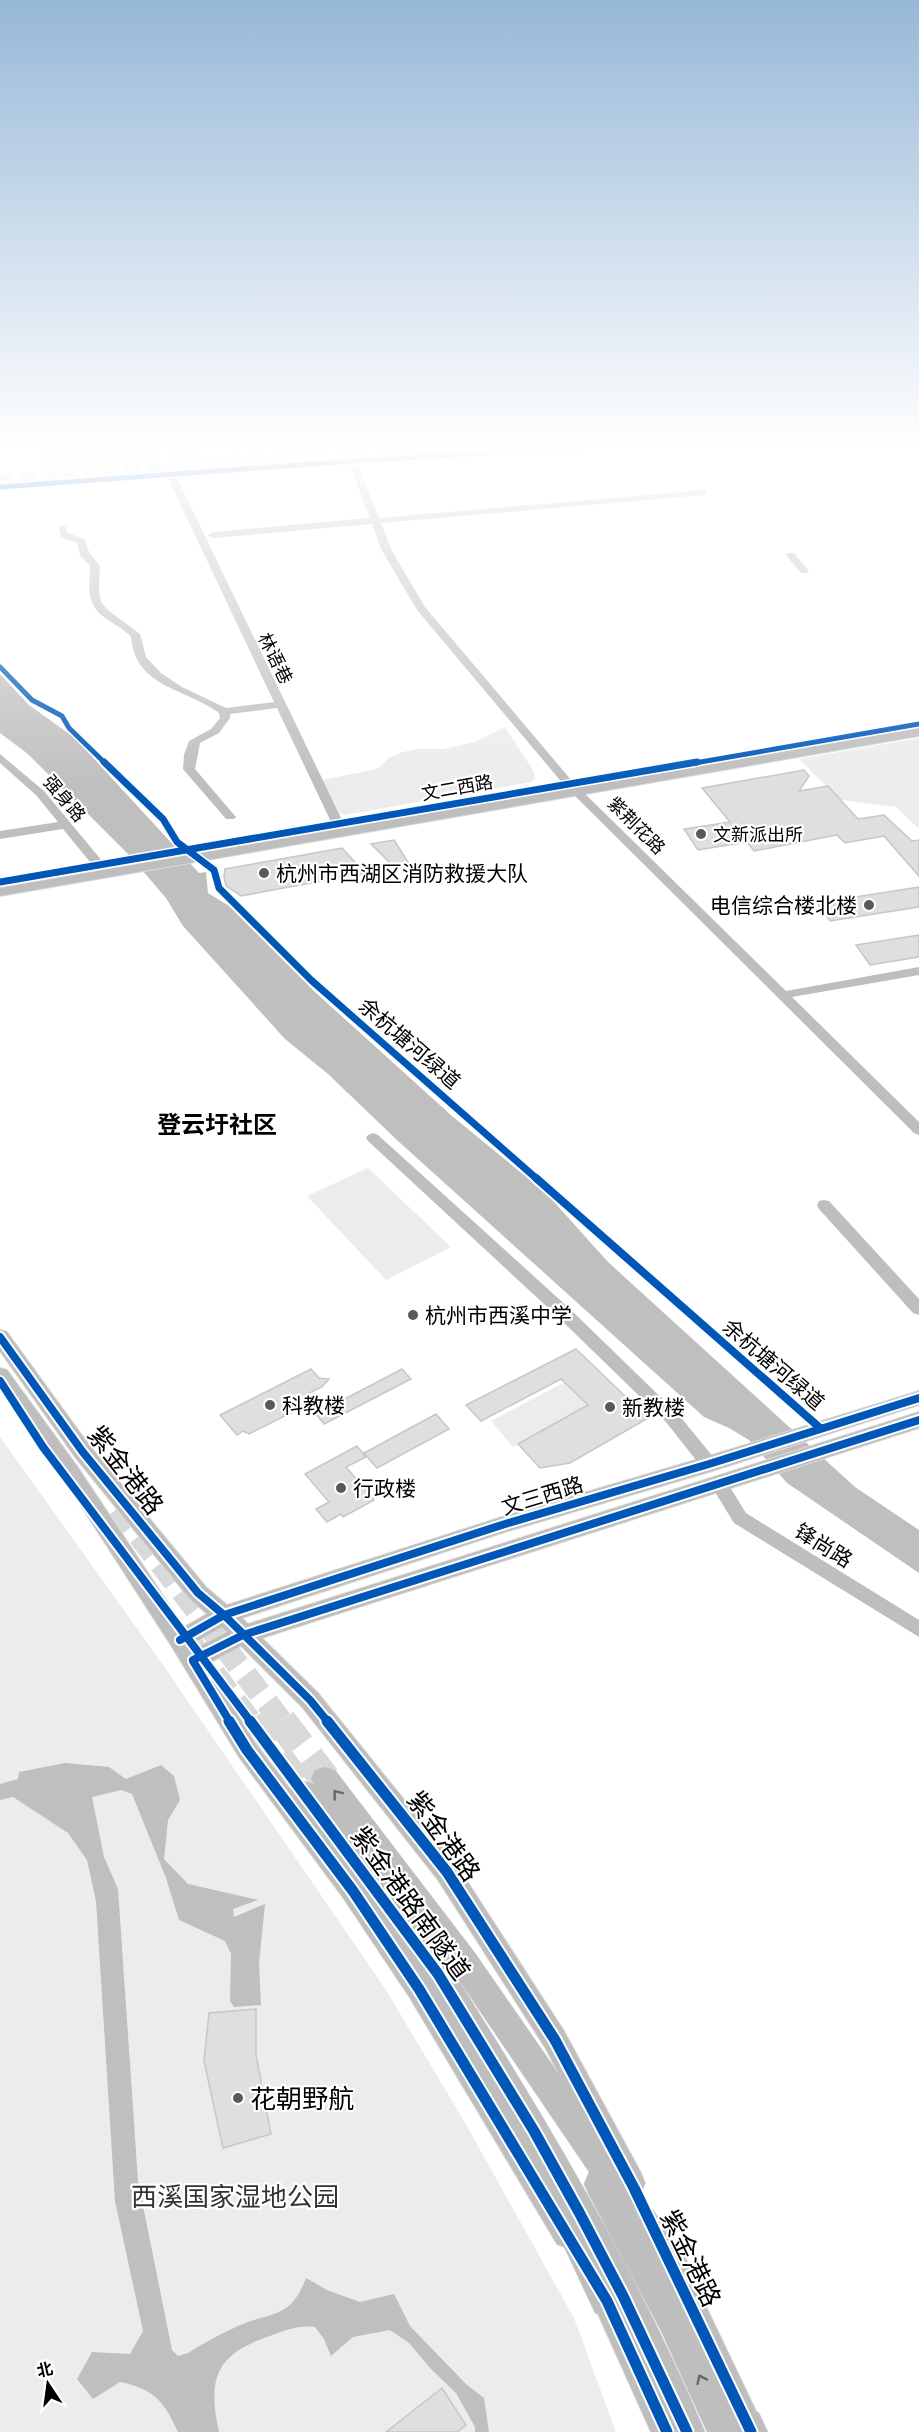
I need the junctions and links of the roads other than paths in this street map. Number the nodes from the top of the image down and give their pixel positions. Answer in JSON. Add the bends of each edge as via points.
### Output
{"nodes":[{"id":1,"x":88,"y":558,"type":"edge"},
{"id":2,"x":211,"y":558,"type":"edge"},
{"id":3,"x":392,"y":558,"type":"edge"},
{"id":4,"x":794,"y":558,"type":"edge"},
{"id":5,"x":804,"y":571,"type":"dead end"},
{"id":6,"x":280,"y":704,"type":"junction"},
{"id":7,"x":224,"y":712,"type":"junction"},
{"id":8,"x":919,"y":724,"type":"edge"},
{"id":9,"x":919,"y":732,"type":"edge"},
{"id":10,"x":0,"y":757,"type":"edge"},
{"id":11,"x":572,"y":787,"type":"junction"},
{"id":12,"x":230,"y":817,"type":"dead end"},
{"id":13,"x":338,"y":824,"type":"junction"},
{"id":14,"x":64,"y":825,"type":"junction"},
{"id":15,"x":0,"y":835,"type":"edge"},
{"id":16,"x":202,"y":853,"type":"junction"},
{"id":17,"x":99,"y":865,"type":"junction"},
{"id":18,"x":128,"y":865,"type":"junction"},
{"id":19,"x":0,"y":882,"type":"edge"},
{"id":20,"x":0,"y":892,"type":"edge"},
{"id":21,"x":919,"y":971,"type":"edge"},
{"id":22,"x":783,"y":995,"type":"junction"},
{"id":23,"x":919,"y":1130,"type":"edge"},
{"id":24,"x":373,"y":1138,"type":"dead end"},
{"id":25,"x":824,"y":1205,"type":"dead end"},
{"id":26,"x":919,"y":1309,"type":"edge"},
{"id":27,"x":0,"y":1337,"type":"edge"},
{"id":28,"x":0,"y":1375,"type":"edge"},
{"id":29,"x":919,"y":1398,"type":"edge"},
{"id":30,"x":919,"y":1420,"type":"edge"},
{"id":31,"x":714,"y":1474,"type":"junction"},
{"id":32,"x":224,"y":1615,"type":"junction"},
{"id":33,"x":919,"y":1629,"type":"edge"},
{"id":34,"x":243,"y":1635,"type":"junction"},
{"id":35,"x":186,"y":1650,"type":"junction"},
{"id":36,"x":315,"y":1786,"type":"tunnel mouth"},
{"id":37,"x":493,"y":2034,"type":"junction"},
{"id":38,"x":673,"y":2268,"type":"junction"},
{"id":39,"x":607,"y":2301,"type":"junction"},
{"id":40,"x":743,"y":2430,"type":"edge"},
{"id":41,"x":667,"y":2432,"type":"edge"},
{"id":42,"x":687,"y":2432,"type":"edge"}],
"edges":[{"from":1,"to":7,"type":"street","via":[[95,566],[94,594],[99,608],[113,620],[129,626],[136,636],[135,648],[140,658],[175,687]]},
{"from":2,"to":6,"type":"street","name":"林语巷"},
{"from":3,"to":11,"type":"street","name":"紫荆花路","via":[[421,608]]},
{"from":4,"to":5,"type":"street"},
{"from":6,"to":7,"type":"street"},
{"from":6,"to":13,"type":"street","name":"林语巷"},
{"from":7,"to":12,"type":"street","via":[[225,718],[215,731],[195,741],[189,769]]},
{"from":8,"to":11,"type":"main road","name":"文二西路"},
{"from":9,"to":11,"type":"main road","name":"文二西路"},
{"from":10,"to":14,"type":"street","name":"强身路","via":[[39,793]]},
{"from":11,"to":13,"type":"main road","name":"文二西路"},
{"from":11,"to":16,"type":"main road","name":"文二西路"},
{"from":11,"to":22,"type":"street","name":"紫荆花路"},
{"from":13,"to":16,"type":"main road","name":"文二西路"},
{"from":14,"to":15,"type":"street"},
{"from":14,"to":17,"type":"street","name":"强身路"},
{"from":16,"to":18,"type":"main road","name":"文二西路"},
{"from":17,"to":18,"type":"main road","name":"文二西路"},
{"from":17,"to":19,"type":"main road","name":"文二西路"},
{"from":18,"to":20,"type":"main road","name":"文二西路"},
{"from":21,"to":22,"type":"street"},
{"from":22,"to":23,"type":"street","name":"紫荆花路"},
{"from":24,"to":31,"type":"street","name":"锋尚路","via":[[672,1418]]},
{"from":25,"to":26,"type":"street"},
{"from":27,"to":32,"type":"main road","name":"紫金港路","via":[[82,1450],[198,1593]]},
{"from":28,"to":35,"type":"main road","name":"紫金港路","via":[[70,1472]]},
{"from":29,"to":31,"type":"main road","name":"文三西路","via":[[742,1454]]},
{"from":30,"to":31,"type":"main road","name":"文三西路","via":[[763,1470]]},
{"from":31,"to":32,"type":"main road","name":"文三西路","via":[[505,1524]]},
{"from":31,"to":33,"type":"street","name":"锋尚路","via":[[740,1518]]},
{"from":31,"to":34,"type":"main road","name":"文三西路"},
{"from":32,"to":34,"type":"main road","name":"紫金港路"},
{"from":32,"to":35,"type":"main road","name":"文三西路"},
{"from":34,"to":35,"type":"main road","name":"文三西路"},
{"from":34,"to":38,"type":"main road","name":"紫金港路","via":[[310,1700],[447,1872],[555,2040]]},
{"from":35,"to":39,"type":"main road","name":"紫金港路","via":[[247,1750],[353,1891],[419,1989]]},
{"from":36,"to":37,"type":"highway","name":"紫金港路南隧道","via":[[438,1974]]},
{"from":37,"to":38,"type":"highway"},
{"from":37,"to":39,"type":"highway"},
{"from":40,"to":37,"type":"highway","name":"紫金港路","one_way":true,"via":[[673,2319],[609,2200]]},
{"from":37,"to":42,"type":"highway"},
{"from":38,"to":40,"type":"main road","name":"紫金港路"},
{"from":39,"to":41,"type":"main road","name":"紫金港路"}]}
